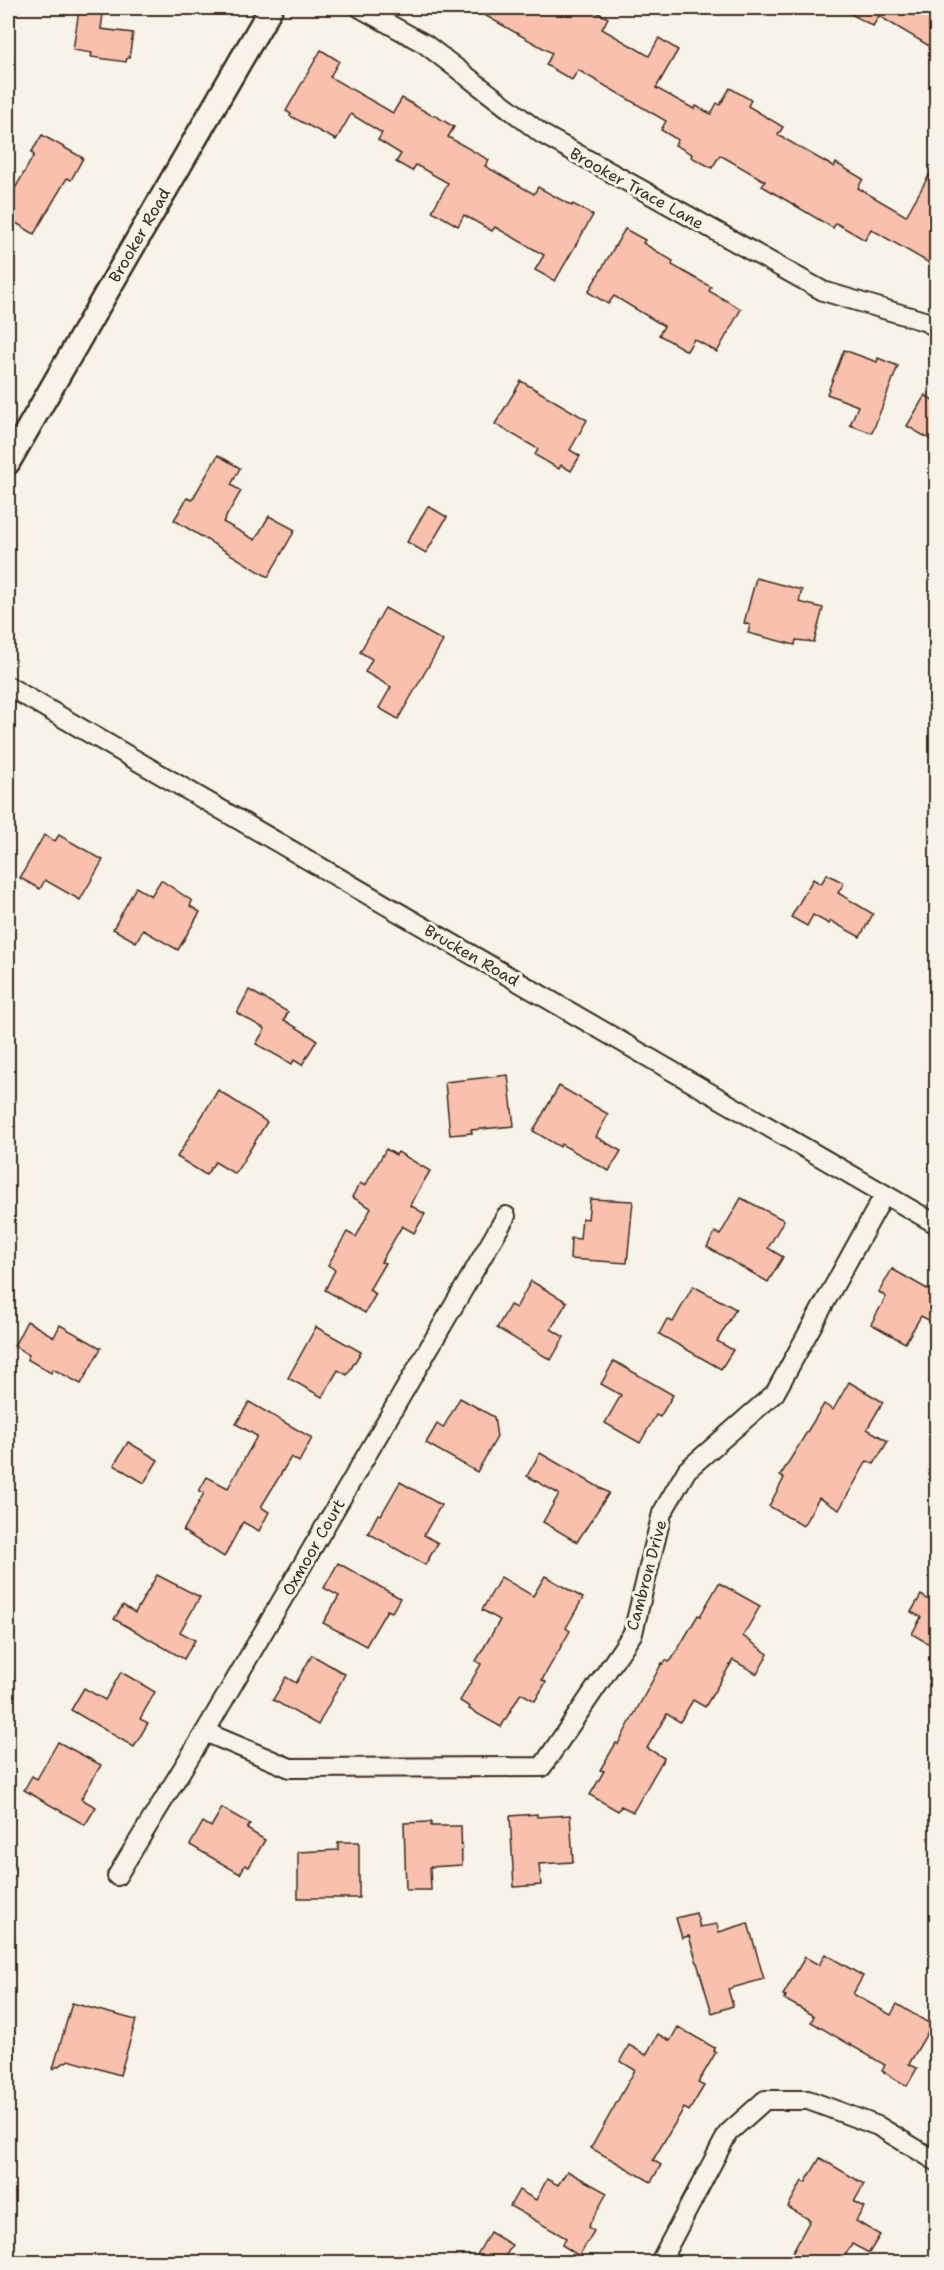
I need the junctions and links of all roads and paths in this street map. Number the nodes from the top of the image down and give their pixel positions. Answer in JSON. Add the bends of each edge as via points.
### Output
{"nodes":[{"id":1,"x":271,"y":8,"type":"edge"},
{"id":2,"x":360,"y":8,"type":"edge"},
{"id":3,"x":936,"y":327,"type":"edge"},
{"id":4,"x":8,"y":463,"type":"edge"},
{"id":5,"x":8,"y":686,"type":"edge"},
{"id":6,"x":884,"y":1195,"type":"junction"},
{"id":7,"x":506,"y":1216,"type":"dead end"},
{"id":8,"x":936,"y":1224,"type":"edge"},
{"id":9,"x":205,"y":1732,"type":"junction"},
{"id":10,"x":117,"y":1876,"type":"dead end"},
{"id":11,"x":936,"y":2162,"type":"edge"},
{"id":12,"x":660,"y":2262,"type":"edge"}],
"edges":[{"from":1,"to":4,"type":"street","name":"Brooker Road"},
{"from":2,"to":3,"type":"street","name":"Brooker Trace Lane","via":[[425,44],[542,134],[823,291]]},
{"from":5,"to":6,"type":"street","name":"Brucken Road"},
{"from":6,"to":8,"type":"street","name":"Brucken Road"},
{"from":6,"to":9,"type":"street","name":"Cambron Drive","via":[[775,1393],[687,1470],[662,1513],[633,1633],[542,1767],[290,1768]]},
{"from":7,"to":9,"type":"street","name":"Oxmoor Court"},
{"from":9,"to":10,"type":"street","name":"Oxmoor Court"},
{"from":11,"to":12,"type":"street","via":[[878,2126],[807,2100],[765,2100],[728,2133]]}]}
